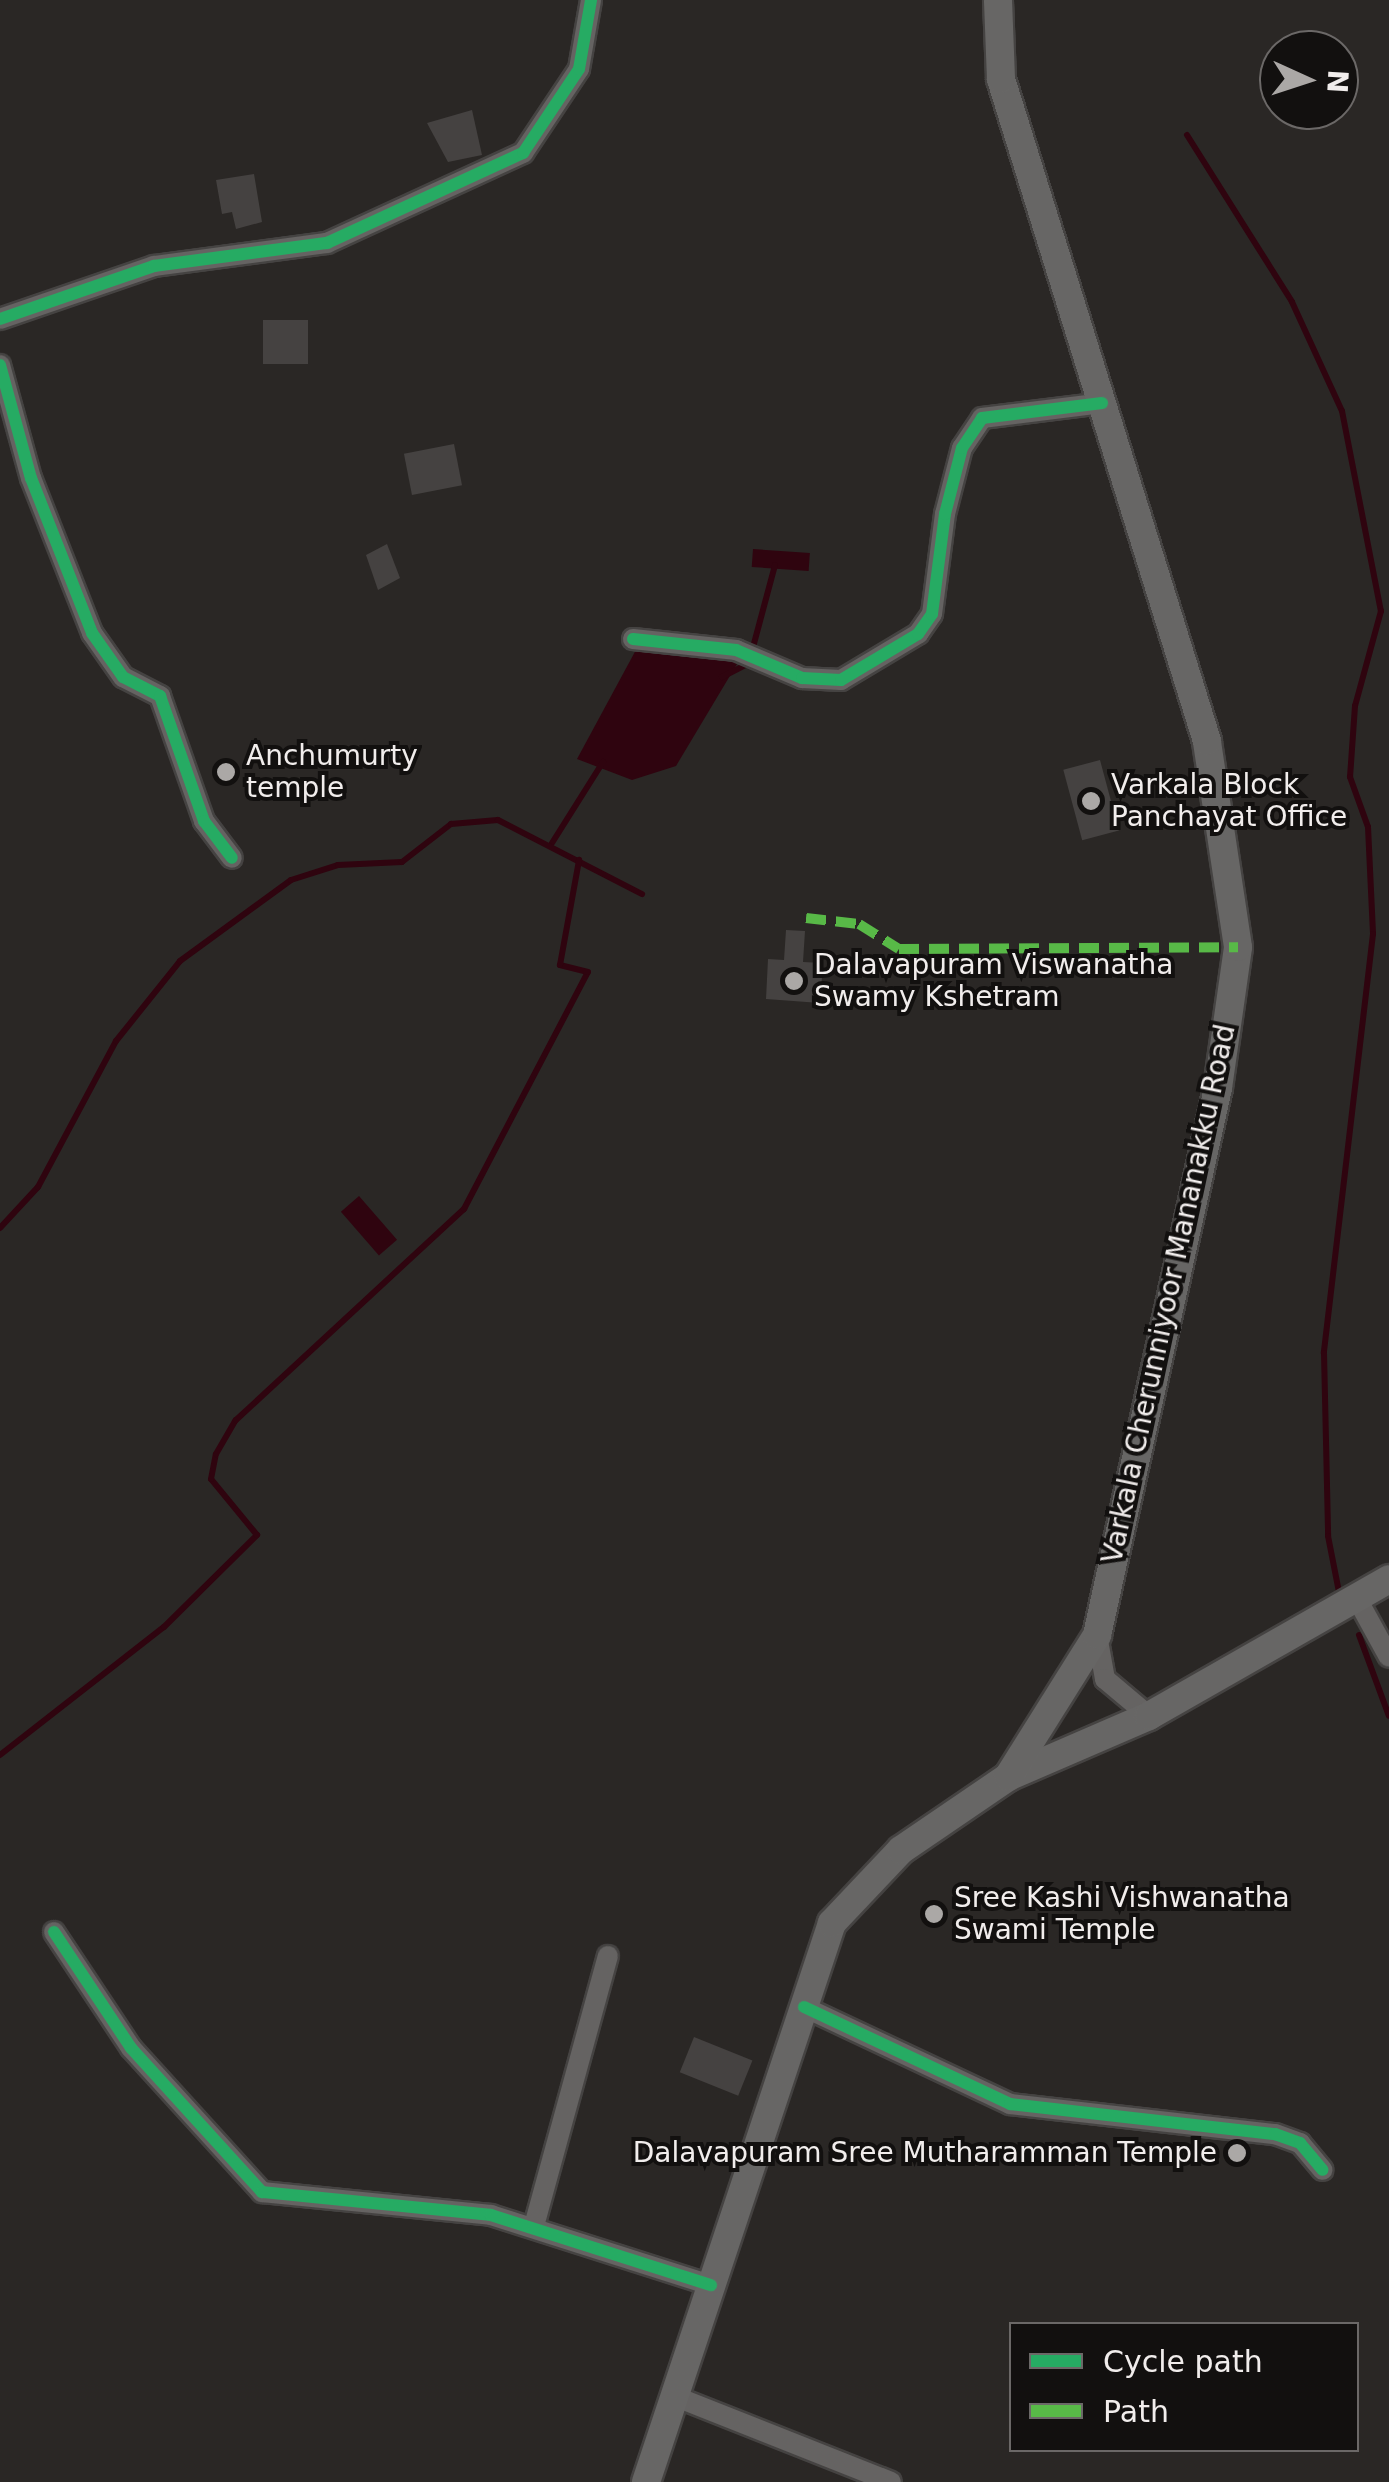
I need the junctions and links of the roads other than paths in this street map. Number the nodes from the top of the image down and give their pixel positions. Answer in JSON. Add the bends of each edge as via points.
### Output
{"nodes":[{"id":1,"x":591,"y":0,"type":"edge"},
{"id":2,"x":998,"y":0,"type":"edge"},
{"id":3,"x":0,"y":319,"type":"edge"},
{"id":4,"x":0,"y":365,"type":"edge"},
{"id":5,"x":1102,"y":403,"type":"junction"},
{"id":6,"x":633,"y":639,"type":"dead end"},
{"id":7,"x":232,"y":858,"type":"dead end"},
{"id":8,"x":1389,"y":1578,"type":"edge"},
{"id":9,"x":1356,"y":1597,"type":"junction"},
{"id":10,"x":1097,"y":1635,"type":"junction"},
{"id":11,"x":1389,"y":1657,"type":"edge"},
{"id":12,"x":1148,"y":1716,"type":"junction"},
{"id":13,"x":1008,"y":1777,"type":"junction"},
{"id":14,"x":54,"y":1932,"type":"dead end"},
{"id":15,"x":608,"y":1956,"type":"dead end"},
{"id":16,"x":804,"y":2007,"type":"junction"},
{"id":17,"x":1323,"y":2170,"type":"dead end"},
{"id":18,"x":534,"y":2226,"type":"junction"},
{"id":19,"x":712,"y":2284,"type":"junction"},
{"id":20,"x":674,"y":2396,"type":"junction"},
{"id":21,"x":646,"y":2482,"type":"edge"},
{"id":22,"x":891,"y":2482,"type":"edge"}],
"edges":[{"from":1,"to":3,"type":"street","via":[[580,69],[522,153],[328,243],[154,266]]},
{"from":2,"to":5,"type":"main road","name":"Varkala Cherunniyoor Mananakku Road","via":[[1001,79]]},
{"from":4,"to":7,"type":"street","via":[[31,478],[92,633],[123,677],[160,696],[204,821]]},
{"from":5,"to":6,"type":"street","via":[[982,418],[962,448],[932,614],[918,634],[841,680],[802,678],[766,656],[736,650]]},
{"from":5,"to":10,"type":"main road","name":"Varkala Cherunniyoor Mananakku Road","via":[[1207,740],[1240,934],[1218,1088]]},
{"from":8,"to":9,"type":"main road"},
{"from":9,"to":11,"type":"street"},
{"from":9,"to":12,"type":"main road"},
{"from":10,"to":12,"type":"street","via":[[1105,1679],[1118,1700]]},
{"from":10,"to":13,"type":"main road","name":"Varkala Cherunniyoor Mananakku Road"},
{"from":12,"to":13,"type":"main road"},
{"from":13,"to":16,"type":"main road","name":"Varkala Cherunniyoor Mananakku Road","via":[[901,1850],[832,1924]]},
{"from":14,"to":18,"type":"street","via":[[131,2048],[262,2192]]},
{"from":15,"to":18,"type":"street"},
{"from":16,"to":17,"type":"street","via":[[1010,2104],[1260,2131],[1300,2142]]},
{"from":16,"to":19,"type":"main road","name":"Varkala Cherunniyoor Mananakku Road"},
{"from":18,"to":19,"type":"street"},
{"from":19,"to":20,"type":"main road","name":"Varkala Cherunniyoor Mananakku Road"},
{"from":20,"to":21,"type":"main road","name":"Varkala Cherunniyoor Mananakku Road"},
{"from":20,"to":22,"type":"street"}]}
